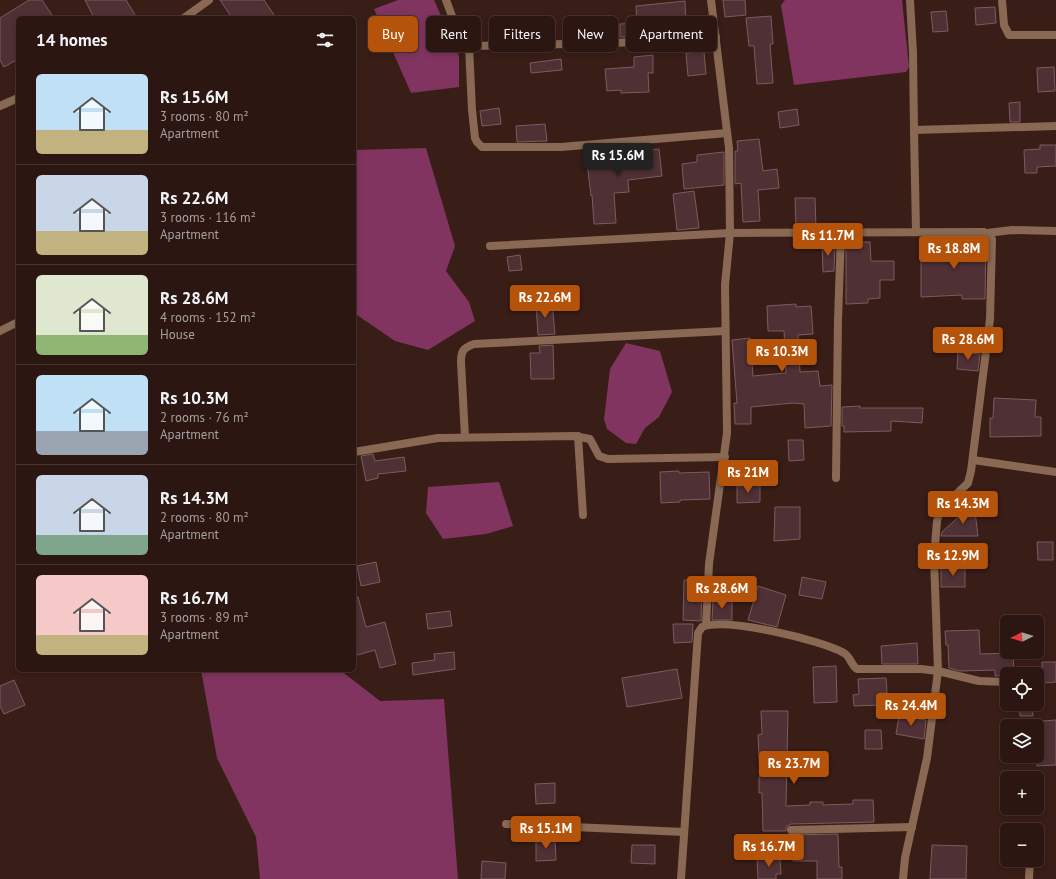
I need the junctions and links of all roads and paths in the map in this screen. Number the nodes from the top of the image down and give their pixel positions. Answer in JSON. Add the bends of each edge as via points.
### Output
{"nodes":[{"id":1,"x":209,"y":0,"type":"edge"},
{"id":2,"x":446,"y":0,"type":"edge"},
{"id":3,"x":711,"y":0,"type":"edge"},
{"id":4,"x":910,"y":0,"type":"edge"},
{"id":5,"x":1002,"y":0,"type":"edge"},
{"id":6,"x":187,"y":16,"type":"edge"},
{"id":7,"x":452,"y":16,"type":"edge"},
{"id":8,"x":713,"y":16,"type":"edge"},
{"id":9,"x":1056,"y":35,"type":"edge"},
{"id":10,"x":626,"y":42,"type":"edge"},
{"id":11,"x":481,"y":46,"type":"edge"},
{"id":12,"x":717,"y":46,"type":"edge"},
{"id":13,"x":469,"y":52,"type":"edge"},
{"id":14,"x":16,"y":99,"type":"edge"},
{"id":15,"x":0,"y":106,"type":"edge"},
{"id":16,"x":1056,"y":126,"type":"edge"},
{"id":17,"x":914,"y":130,"type":"junction"},
{"id":18,"x":727,"y":133,"type":"junction"},
{"id":19,"x":1056,"y":231,"type":"edge"},
{"id":20,"x":916,"y":232,"type":"junction"},
{"id":21,"x":730,"y":233,"type":"junction"},
{"id":22,"x":841,"y":233,"type":"junction"},
{"id":23,"x":987,"y":233,"type":"junction"},
{"id":24,"x":490,"y":246,"type":"dead end"},
{"id":25,"x":16,"y":323,"type":"edge"},
{"id":26,"x":0,"y":331,"type":"edge"},
{"id":27,"x":725,"y":331,"type":"junction"},
{"id":28,"x":578,"y":436,"type":"junction"},
{"id":29,"x":465,"y":437,"type":"junction"},
{"id":30,"x":356,"y":452,"type":"edge"},
{"id":31,"x":725,"y":457,"type":"junction"},
{"id":32,"x":973,"y":460,"type":"junction"},
{"id":33,"x":1056,"y":472,"type":"edge"},
{"id":34,"x":836,"y":478,"type":"dead end"},
{"id":35,"x":583,"y":515,"type":"dead end"},
{"id":36,"x":706,"y":625,"type":"junction"},
{"id":37,"x":938,"y":671,"type":"junction"},
{"id":38,"x":1000,"y":682,"type":"edge"},
{"id":39,"x":506,"y":824,"type":"dead end"},
{"id":40,"x":912,"y":827,"type":"junction"},
{"id":41,"x":791,"y":830,"type":"dead end"},
{"id":42,"x":684,"y":832,"type":"junction"},
{"id":43,"x":1030,"y":867,"type":"edge"},
{"id":44,"x":681,"y":879,"type":"edge"},
{"id":45,"x":903,"y":879,"type":"edge"},
{"id":46,"x":1029,"y":879,"type":"edge"}],
"edges":[{"from":1,"to":6,"type":"street"},
{"from":2,"to":7,"type":"street"},
{"from":3,"to":8,"type":"street"},
{"from":4,"to":17,"type":"street","via":[[914,53]]},
{"from":5,"to":9,"type":"street","via":[[1004,25],[1009,35]]},
{"from":10,"to":11,"type":"street"},
{"from":12,"to":18,"type":"street"},
{"from":13,"to":18,"type":"street","via":[[472,110],[477,142],[482,147],[561,147]]},
{"from":14,"to":15,"type":"street"},
{"from":16,"to":17,"type":"street"},
{"from":17,"to":20,"type":"street"},
{"from":18,"to":21,"type":"street"},
{"from":19,"to":23,"type":"street","via":[[1012,230]]},
{"from":20,"to":22,"type":"street"},
{"from":20,"to":23,"type":"street"},
{"from":21,"to":22,"type":"street"},
{"from":21,"to":24,"type":"street"},
{"from":21,"to":27,"type":"street","via":[[725,270]]},
{"from":22,"to":34,"type":"street"},
{"from":23,"to":32,"type":"street","via":[[992,239],[992,300]]},
{"from":25,"to":26,"type":"street"},
{"from":27,"to":29,"type":"street","via":[[474,344],[466,347],[461,353]]},
{"from":27,"to":31,"type":"street","via":[[728,416]]},
{"from":28,"to":29,"type":"street"},
{"from":28,"to":31,"type":"street","via":[[590,439],[599,456],[608,459]]},
{"from":28,"to":35,"type":"street"},
{"from":29,"to":30,"type":"street","via":[[426,439]]},
{"from":31,"to":36,"type":"street","via":[[709,564]]},
{"from":32,"to":33,"type":"street"},
{"from":32,"to":37,"type":"street","via":[[968,483],[940,510],[935,533]]},
{"from":36,"to":37,"type":"street","via":[[761,628],[791,636],[843,652],[858,669]]},
{"from":36,"to":42,"type":"street","via":[[702,626],[698,633]]},
{"from":37,"to":38,"type":"street","via":[[979,681]]},
{"from":37,"to":40,"type":"street","via":[[927,758]]},
{"from":39,"to":42,"type":"street"},
{"from":40,"to":41,"type":"street"},
{"from":40,"to":45,"type":"street"},
{"from":42,"to":44,"type":"street"},
{"from":43,"to":46,"type":"street"}]}
